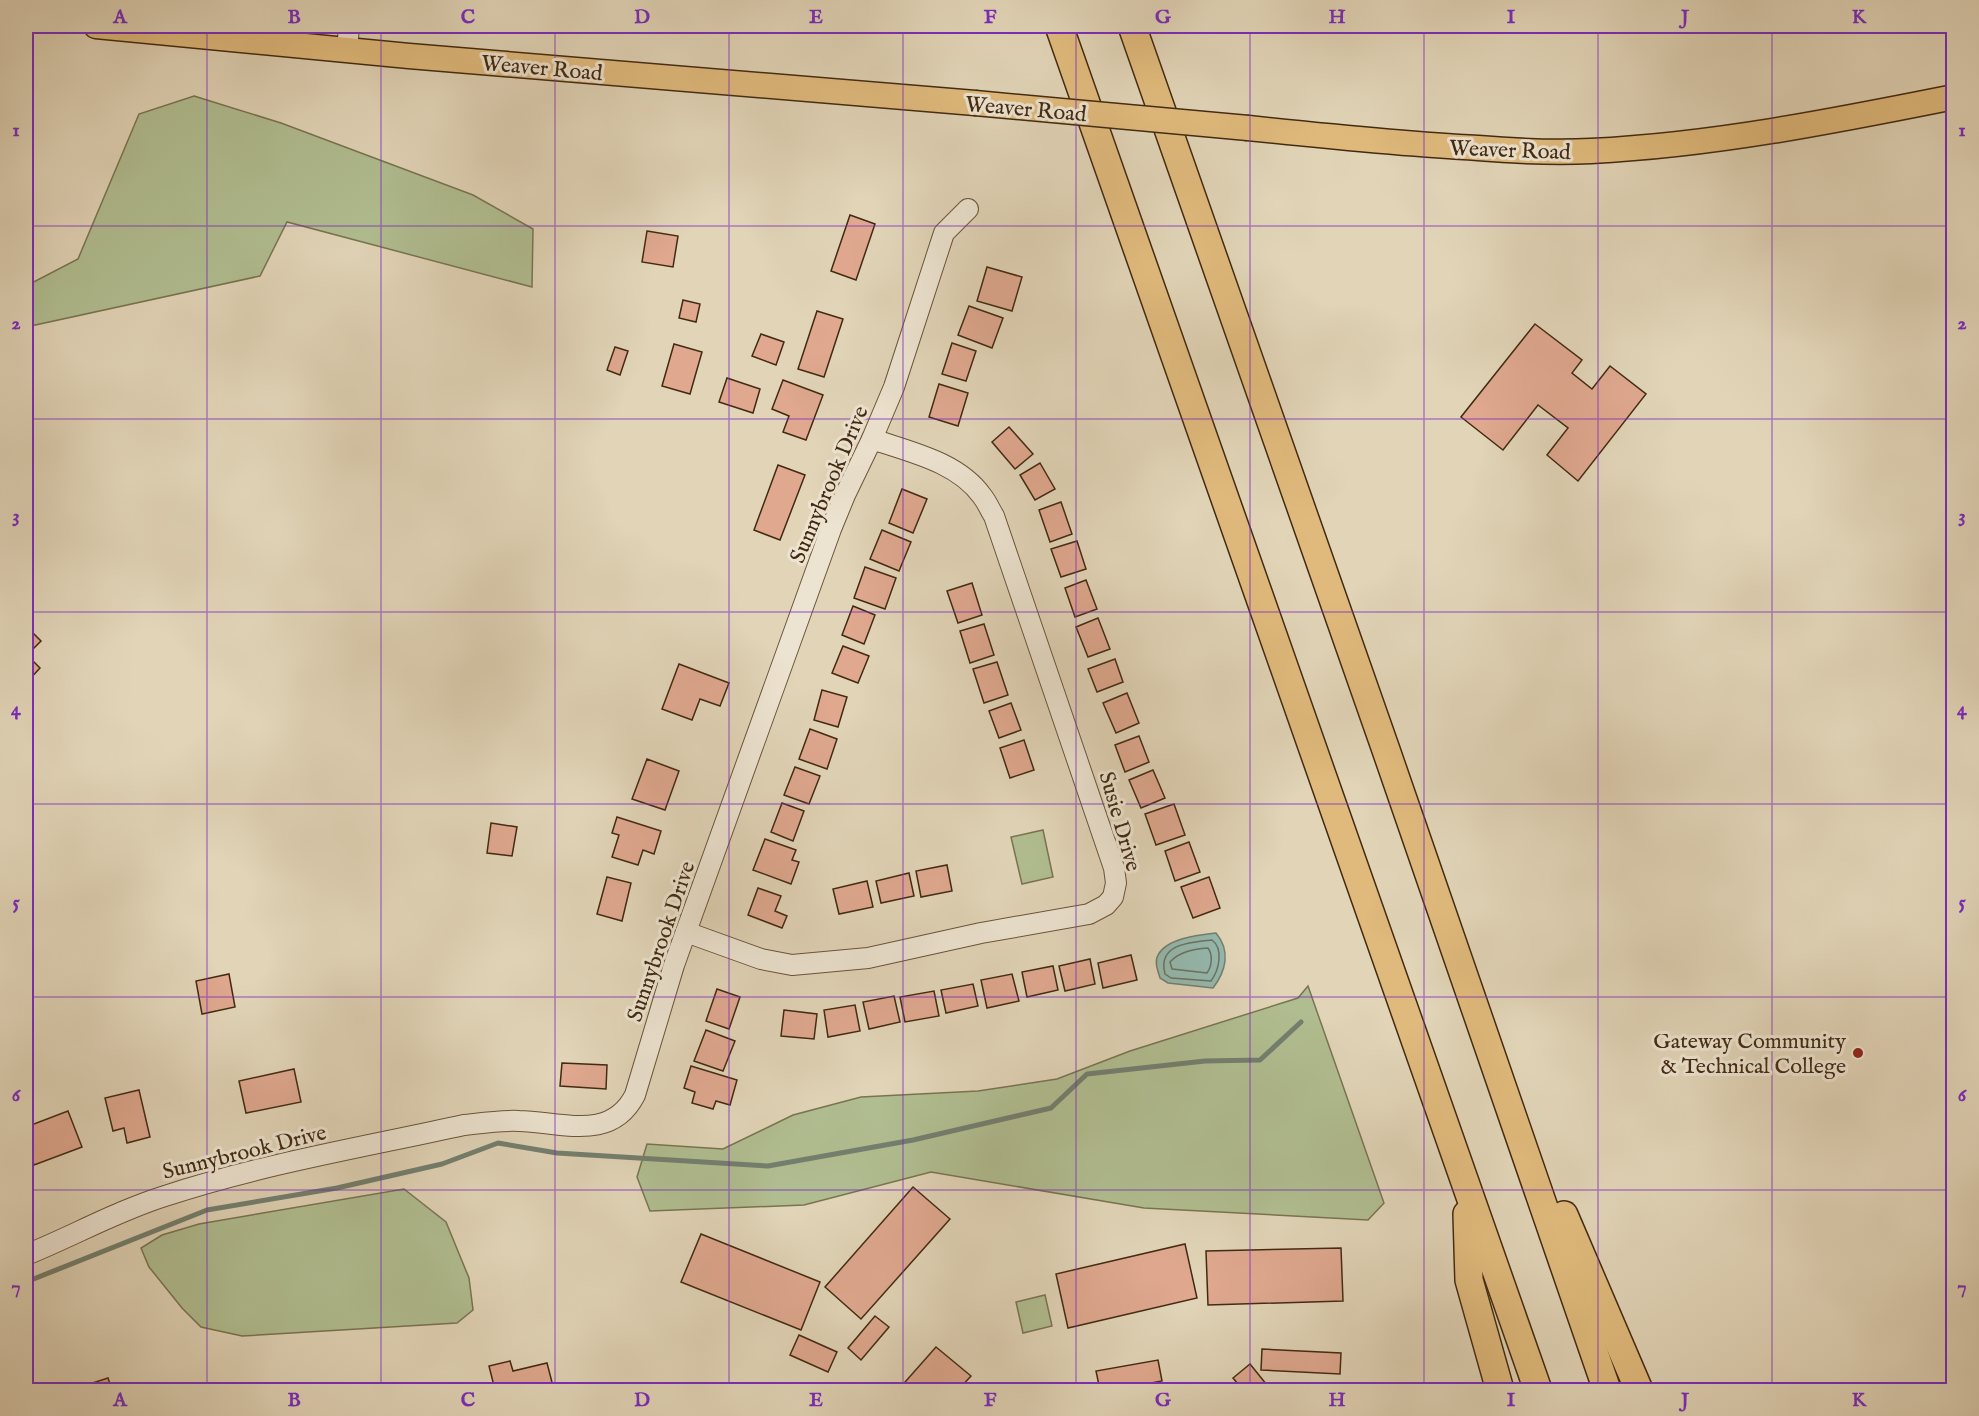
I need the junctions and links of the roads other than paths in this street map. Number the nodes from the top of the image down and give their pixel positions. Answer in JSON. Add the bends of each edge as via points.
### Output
{"nodes":[{"id":1,"x":96,"y":26,"type":"edge"},
{"id":2,"x":350,"y":26,"type":"edge"},
{"id":3,"x":1059,"y":26,"type":"edge"},
{"id":4,"x":1132,"y":26,"type":"edge"},
{"id":5,"x":347,"y":51,"type":"junction"},
{"id":6,"x":1953,"y":97,"type":"edge"},
{"id":7,"x":968,"y":209,"type":"dead end"},
{"id":8,"x":873,"y":439,"type":"junction"},
{"id":9,"x":686,"y":932,"type":"junction"},
{"id":10,"x":1455,"y":950,"type":"junction"},
{"id":11,"x":1466,"y":1189,"type":"junction"},
{"id":12,"x":26,"y":1254,"type":"edge"},
{"id":13,"x":1500,"y":1390,"type":"edge"},
{"id":14,"x":1538,"y":1390,"type":"edge"},
{"id":15,"x":1607,"y":1390,"type":"edge"},
{"id":16,"x":1639,"y":1390,"type":"edge"}],
"edges":[{"from":1,"to":5,"type":"main road","name":"Weaver Road"},
{"from":2,"to":5,"type":"street"},
{"from":3,"to":11,"type":"highway"},
{"from":4,"to":10,"type":"highway"},
{"from":5,"to":6,"type":"main road","name":"Weaver Road","bridge":true,"via":[[1525,151],[1588,152],[1718,139],[1843,120]]},
{"from":7,"to":8,"type":"street","name":"Sunnybrook Drive","via":[[944,233],[908,348]]},
{"from":8,"to":9,"type":"street","name":"Sunnybrook Drive","via":[[831,529]]},
{"from":8,"to":9,"type":"street","name":"Susie Drive","via":[[940,463],[967,480],[994,516],[1113,868],[1113,897],[1089,914],[868,958],[792,965],[761,959]]},
{"from":9,"to":12,"type":"street","name":"Sunnybrook Drive","via":[[635,1095],[628,1108],[613,1120],[594,1126],[516,1121],[464,1125],[267,1167],[164,1196]]},
{"from":10,"to":15,"type":"highway"},
{"from":10,"to":16,"type":"highway"},
{"from":11,"to":13,"type":"highway","via":[[1469,1280]]},
{"from":11,"to":14,"type":"highway"}]}
